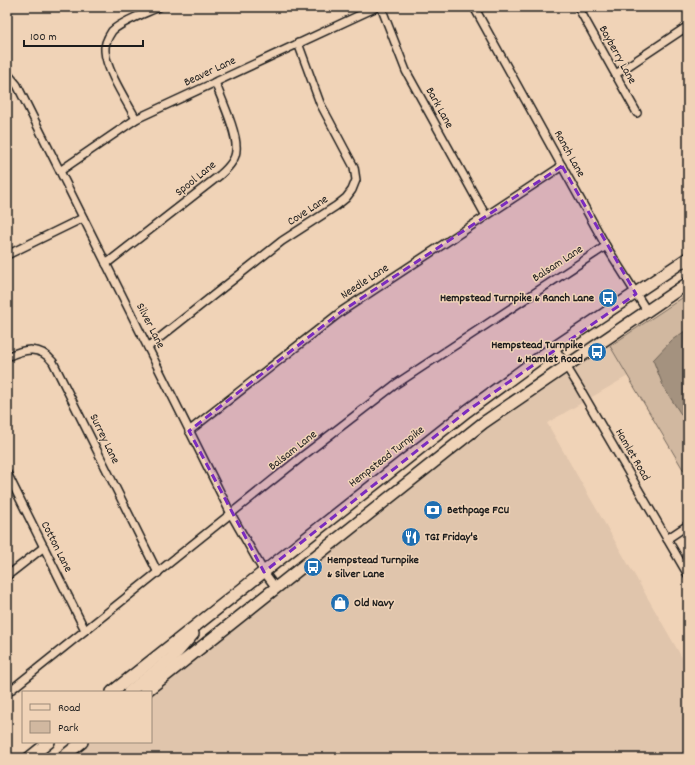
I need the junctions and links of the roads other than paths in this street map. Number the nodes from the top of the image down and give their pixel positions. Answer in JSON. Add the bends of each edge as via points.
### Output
{"nodes":[{"id":1,"x":159,"y":7,"type":"edge"},
{"id":2,"x":377,"y":7,"type":"edge"},
{"id":3,"x":381,"y":7,"type":"edge"},
{"id":4,"x":474,"y":7,"type":"edge"},
{"id":5,"x":578,"y":7,"type":"edge"},
{"id":6,"x":688,"y":26,"type":"edge"},
{"id":7,"x":298,"y":43,"type":"junction"},
{"id":8,"x":7,"y":73,"type":"edge"},
{"id":9,"x":616,"y":74,"type":"junction"},
{"id":10,"x":215,"y":82,"type":"junction"},
{"id":11,"x":637,"y":113,"type":"dead end"},
{"id":12,"x":136,"y":119,"type":"junction"},
{"id":13,"x":562,"y":166,"type":"junction"},
{"id":14,"x":60,"y":172,"type":"junction"},
{"id":15,"x":486,"y":216,"type":"junction"},
{"id":16,"x":83,"y":218,"type":"junction"},
{"id":17,"x":606,"y":246,"type":"junction"},
{"id":18,"x":7,"y":255,"type":"edge"},
{"id":19,"x":688,"y":258,"type":"edge"},
{"id":20,"x":106,"y":264,"type":"junction"},
{"id":21,"x":688,"y":283,"type":"edge"},
{"id":22,"x":636,"y":294,"type":"junction"},
{"id":23,"x":646,"y":311,"type":"junction"},
{"id":24,"x":148,"y":347,"type":"junction"},
{"id":25,"x":555,"y":348,"type":"junction"},
{"id":26,"x":7,"y":357,"type":"edge"},
{"id":27,"x":566,"y":366,"type":"junction"},
{"id":28,"x":190,"y":431,"type":"junction"},
{"id":29,"x":7,"y":473,"type":"edge"},
{"id":30,"x":231,"y":514,"type":"junction"},
{"id":31,"x":688,"y":525,"type":"edge"},
{"id":32,"x":667,"y":539,"type":"junction"},
{"id":33,"x":44,"y":547,"type":"junction"},
{"id":34,"x":264,"y":572,"type":"junction"},
{"id":35,"x":158,"y":573,"type":"junction"},
{"id":36,"x":688,"y":575,"type":"edge"},
{"id":37,"x":7,"y":576,"type":"edge"},
{"id":38,"x":276,"y":588,"type":"junction"},
{"id":39,"x":206,"y":618,"type":"junction"},
{"id":40,"x":85,"y":630,"type":"junction"},
{"id":41,"x":113,"y":691,"type":"edge"},
{"id":42,"x":130,"y":691,"type":"edge"},
{"id":43,"x":146,"y":691,"type":"edge"},
{"id":44,"x":7,"y":693,"type":"edge"},
{"id":45,"x":48,"y":743,"type":"edge"},
{"id":46,"x":81,"y":743,"type":"edge"},
{"id":47,"x":29,"y":758,"type":"edge"},
{"id":48,"x":62,"y":758,"type":"edge"}],
"edges":[{"from":1,"to":12,"type":"street","via":[[113,30],[105,45],[111,71]]},
{"from":2,"to":7,"type":"street","name":"Beaver Lane"},
{"from":3,"to":15,"type":"street","name":"Bark Lane","via":[[406,71]]},
{"from":4,"to":13,"type":"street","name":"Ranch Lane"},
{"from":5,"to":9,"type":"street","name":"Bayberry Lane"},
{"from":6,"to":9,"type":"street"},
{"from":7,"to":10,"type":"street","name":"Beaver Lane"},
{"from":7,"to":24,"type":"street","name":"Cove Lane","via":[[320,103],[354,167],[356,180],[352,190],[336,206],[282,241]]},
{"from":8,"to":14,"type":"street","name":"Silver Lane","via":[[17,86]]},
{"from":9,"to":11,"type":"street","name":"Bayberry Lane"},
{"from":10,"to":12,"type":"street","name":"Beaver Lane"},
{"from":10,"to":20,"type":"street","name":"Spool Lane","via":[[236,139],[236,151],[232,162],[220,175]]},
{"from":12,"to":14,"type":"street","name":"Beaver Lane"},
{"from":13,"to":15,"type":"street","name":"Needle Lane"},
{"from":13,"to":17,"type":"street","name":"Ranch Lane"},
{"from":14,"to":16,"type":"street","name":"Silver Lane"},
{"from":15,"to":28,"type":"street","name":"Needle Lane","via":[[342,311]]},
{"from":16,"to":18,"type":"street"},
{"from":16,"to":20,"type":"street","name":"Silver Lane"},
{"from":17,"to":22,"type":"street","name":"Ranch Lane"},
{"from":17,"to":30,"type":"street","name":"Balsam Lane","via":[[396,384]]},
{"from":19,"to":22,"type":"main road","name":"Hempstead Turnpike"},
{"from":20,"to":24,"type":"street","name":"Silver Lane"},
{"from":21,"to":23,"type":"main road"},
{"from":22,"to":23,"type":"street","name":"Ranch Lane"},
{"from":22,"to":25,"type":"main road","name":"Hempstead Turnpike"},
{"from":23,"to":27,"type":"main road"},
{"from":24,"to":28,"type":"street","name":"Silver Lane"},
{"from":25,"to":27,"type":"street","name":"Hamlet Road"},
{"from":25,"to":34,"type":"main road","name":"Hempstead Turnpike","via":[[467,411]]},
{"from":26,"to":35,"type":"street","name":"Surrey Lane","via":[[19,351],[32,350],[45,354],[53,362]]},
{"from":27,"to":32,"type":"street","name":"Hamlet Road"},
{"from":27,"to":38,"type":"main road","via":[[483,423]]},
{"from":28,"to":30,"type":"street","name":"Silver Lane"},
{"from":29,"to":33,"type":"street","name":"Cotton Lane"},
{"from":30,"to":34,"type":"street","name":"Silver Lane"},
{"from":30,"to":35,"type":"street","name":"Balsam Lane"},
{"from":31,"to":32,"type":"street"},
{"from":32,"to":36,"type":"street","name":"Hamlet Road"},
{"from":33,"to":37,"type":"street"},
{"from":33,"to":40,"type":"street","name":"Cotton Lane"},
{"from":34,"to":38,"type":"street","name":"Silver Lane"},
{"from":34,"to":39,"type":"main road","name":"Hempstead Turnpike"},
{"from":35,"to":40,"type":"street","name":"Balsam Lane"},
{"from":38,"to":43,"type":"main road"},
{"from":39,"to":41,"type":"main road","name":"Hempstead Turnpike"},
{"from":39,"to":42,"type":"main road","via":[[174,656]]},
{"from":40,"to":44,"type":"street","name":"Balsam Lane"},
{"from":45,"to":47,"type":"main road"},
{"from":46,"to":48,"type":"main road"}]}
